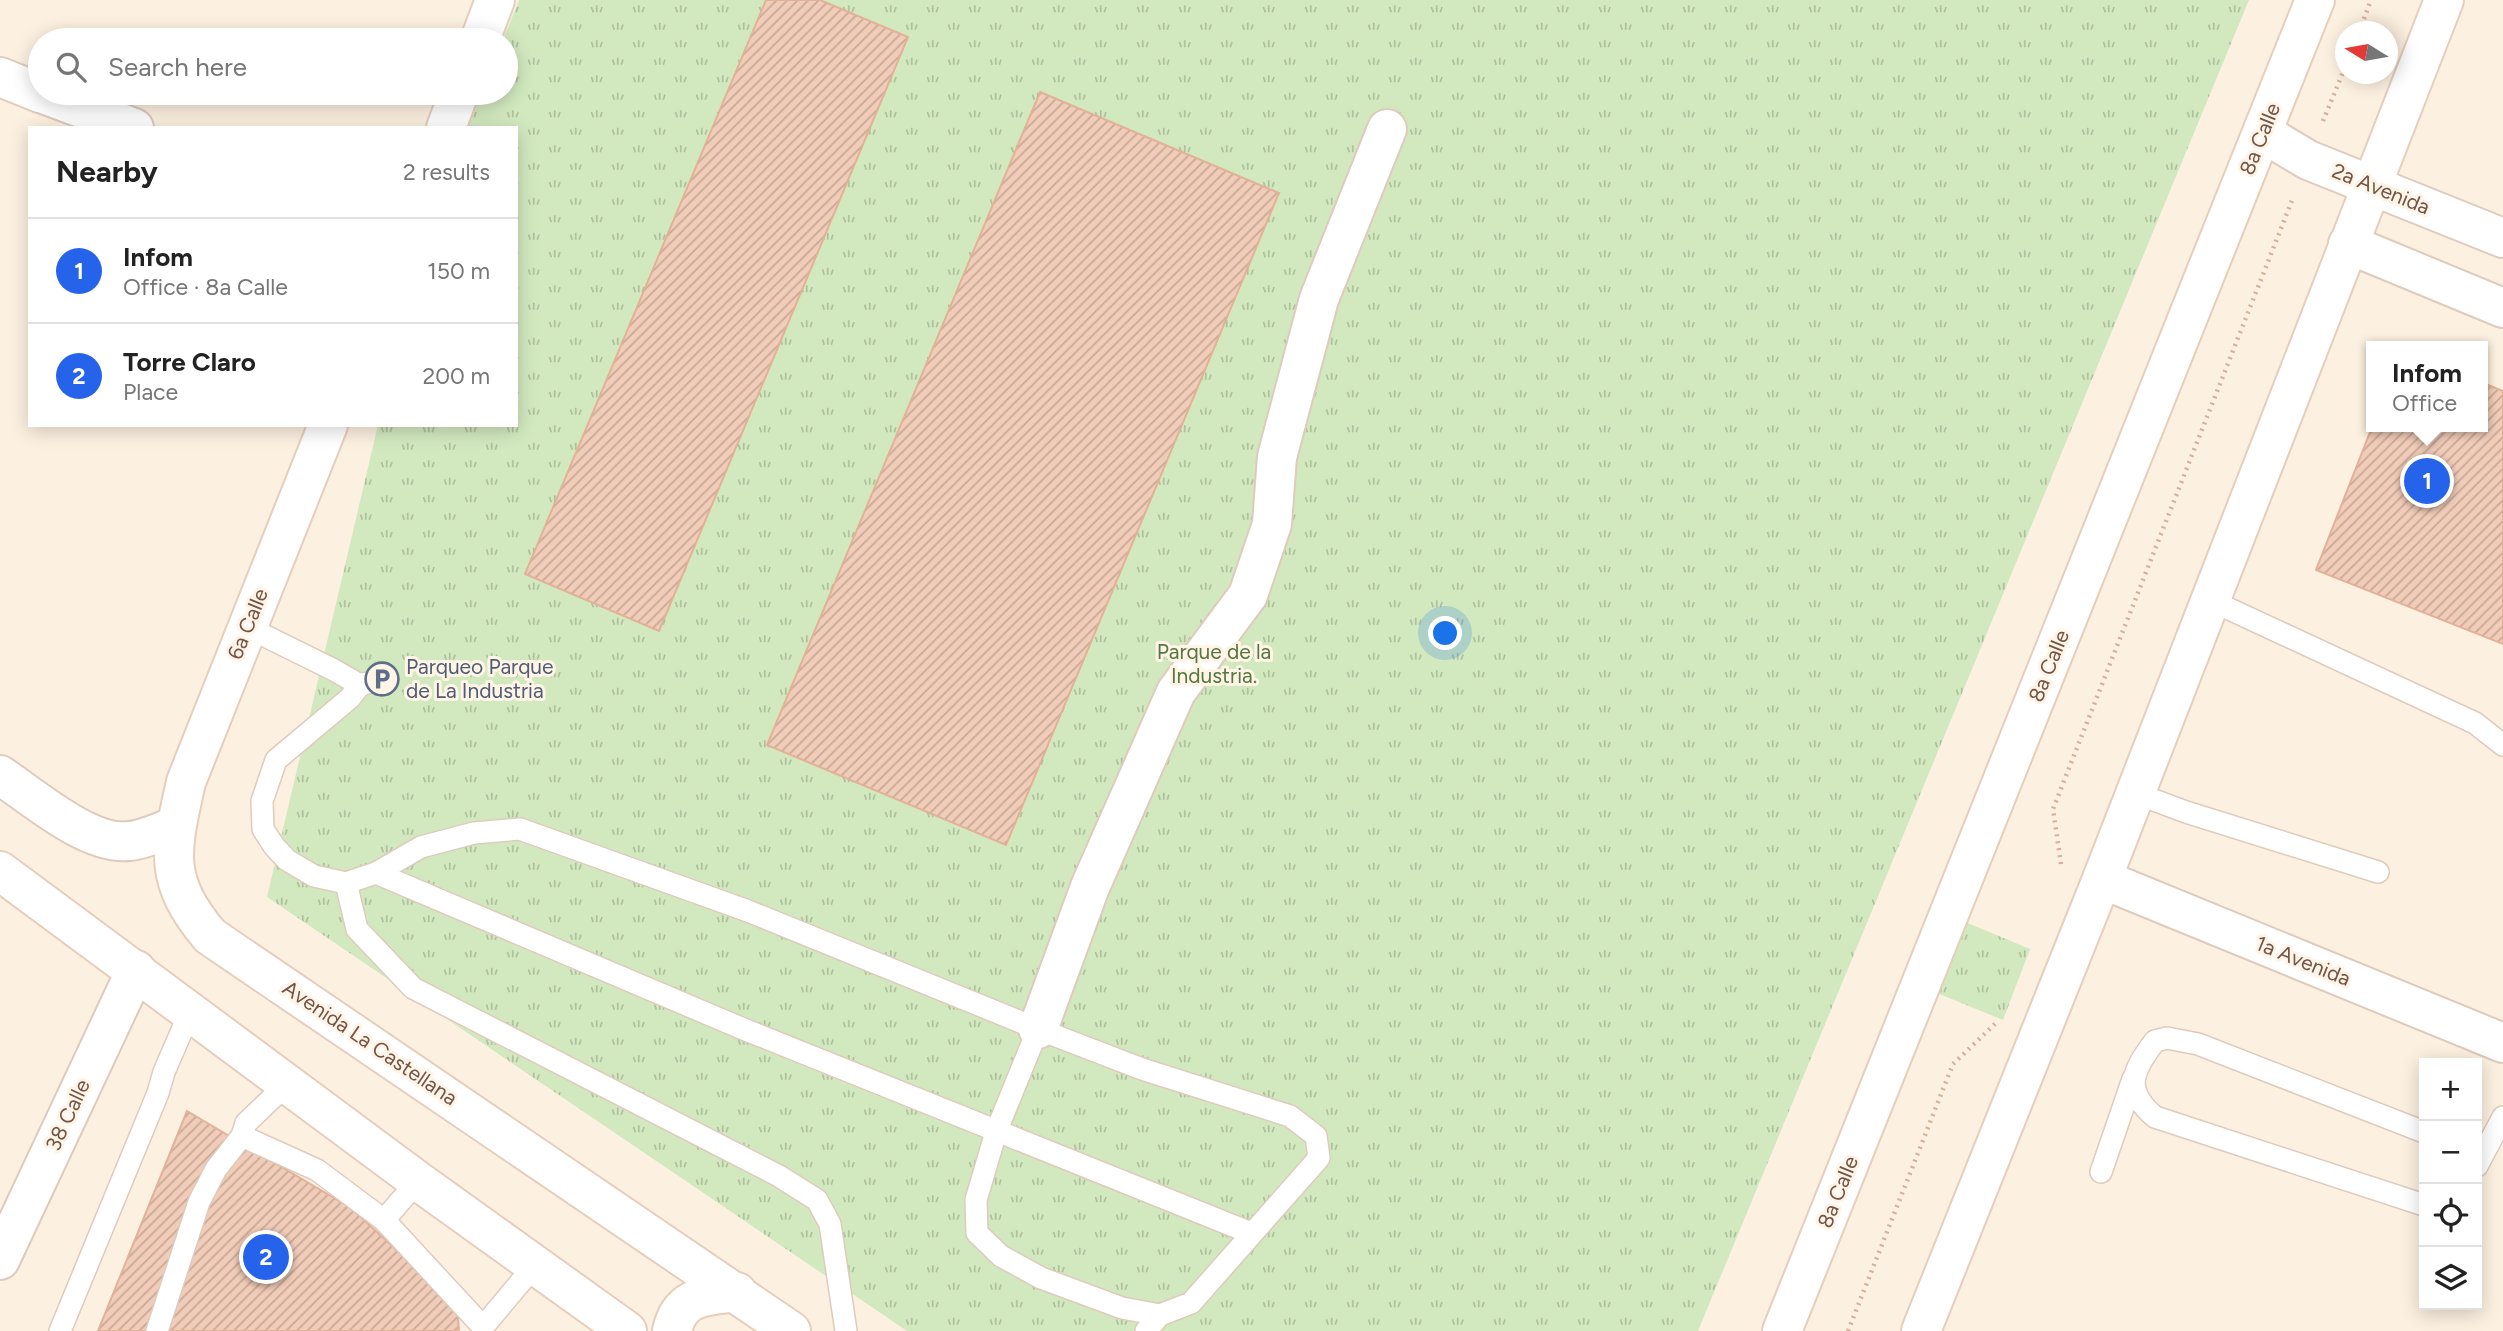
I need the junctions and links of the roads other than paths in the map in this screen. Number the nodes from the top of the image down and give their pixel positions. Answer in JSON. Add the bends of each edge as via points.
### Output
{"nodes":[{"id":1,"x":495,"y":0,"type":"edge"},
{"id":2,"x":2315,"y":0,"type":"edge"},
{"id":3,"x":2444,"y":0,"type":"edge"},
{"id":4,"x":484,"y":28,"type":"edge"},
{"id":5,"x":0,"y":78,"type":"edge"},
{"id":6,"x":28,"y":88,"type":"edge"},
{"id":7,"x":72,"y":105,"type":"edge"},
{"id":8,"x":455,"y":105,"type":"edge"},
{"id":9,"x":129,"y":126,"type":"edge"},
{"id":10,"x":447,"y":126,"type":"edge"},
{"id":11,"x":1387,"y":129,"type":"dead end"},
{"id":12,"x":2263,"y":133,"type":"junction"},
{"id":13,"x":2370,"y":185,"type":"junction"},
{"id":14,"x":2503,"y":238,"type":"edge"},
{"id":15,"x":2348,"y":244,"type":"junction"},
{"id":16,"x":2503,"y":307,"type":"edge"},
{"id":17,"x":327,"y":427,"type":"edge"},
{"id":18,"x":2210,"y":600,"type":"junction"},
{"id":19,"x":247,"y":627,"type":"junction"},
{"id":20,"x":382,"y":678,"type":"dead end"},
{"id":21,"x":360,"y":685,"type":"junction"},
{"id":22,"x":2503,"y":745,"type":"edge"},
{"id":23,"x":0,"y":775,"type":"edge"},
{"id":24,"x":2135,"y":793,"type":"junction"},
{"id":25,"x":176,"y":826,"type":"junction"},
{"id":26,"x":0,"y":871,"type":"edge"},
{"id":27,"x":2378,"y":872,"type":"dead end"},
{"id":28,"x":376,"y":873,"type":"junction"},
{"id":29,"x":2102,"y":879,"type":"junction"},
{"id":30,"x":346,"y":883,"type":"junction"},
{"id":31,"x":136,"y":970,"type":"junction"},
{"id":32,"x":190,"y":1012,"type":"junction"},
{"id":33,"x":1038,"y":1030,"type":"junction"},
{"id":34,"x":2503,"y":1043,"type":"edge"},
{"id":35,"x":2133,"y":1079,"type":"junction"},
{"id":36,"x":288,"y":1083,"type":"junction"},
{"id":37,"x":2503,"y":1117,"type":"edge"},
{"id":38,"x":2419,"y":1130,"type":"edge"},
{"id":39,"x":996,"y":1132,"type":"junction"},
{"id":40,"x":242,"y":1136,"type":"junction"},
{"id":41,"x":2482,"y":1153,"type":"edge"},
{"id":42,"x":2101,"y":1172,"type":"dead end"},
{"id":43,"x":418,"y":1181,"type":"junction"},
{"id":44,"x":2419,"y":1203,"type":"edge"},
{"id":45,"x":384,"y":1220,"type":"junction"},
{"id":46,"x":1251,"y":1233,"type":"junction"},
{"id":47,"x":0,"y":1260,"type":"edge"},
{"id":48,"x":536,"y":1265,"type":"junction"},
{"id":49,"x":737,"y":1292,"type":"junction"},
{"id":50,"x":584,"y":1315,"type":"edge"},
{"id":51,"x":1153,"y":1323,"type":"edge"},
{"id":52,"x":483,"y":1329,"type":"edge"},
{"id":53,"x":60,"y":1331,"type":"edge"},
{"id":54,"x":157,"y":1331,"type":"edge"},
{"id":55,"x":627,"y":1331,"type":"edge"},
{"id":56,"x":672,"y":1331,"type":"edge"},
{"id":57,"x":791,"y":1331,"type":"edge"},
{"id":58,"x":846,"y":1331,"type":"edge"},
{"id":59,"x":1782,"y":1331,"type":"edge"},
{"id":60,"x":1921,"y":1331,"type":"edge"}],
"edges":[{"from":1,"to":4,"type":"street"},
{"from":2,"to":12,"type":"street","name":"8a Calle"},
{"from":3,"to":13,"type":"street"},
{"from":5,"to":6,"type":"street"},
{"from":7,"to":9,"type":"street"},
{"from":8,"to":10,"type":"street"},
{"from":11,"to":33,"type":"street","via":[[1319,299],[1277,457],[1272,524],[1248,595],[1176,692],[1090,887]]},
{"from":12,"to":13,"type":"street","name":"2a Avenida","via":[[2308,160]]},
{"from":12,"to":59,"type":"street","name":"8a Calle"},
{"from":13,"to":14,"type":"street","name":"2a Avenida"},
{"from":13,"to":15,"type":"street"},
{"from":15,"to":16,"type":"street"},
{"from":15,"to":18,"type":"street"},
{"from":17,"to":19,"type":"street","name":"6a Calle"},
{"from":18,"to":22,"type":"lane","via":[[2475,723]]},
{"from":18,"to":24,"type":"street"},
{"from":19,"to":21,"type":"lane"},
{"from":19,"to":25,"type":"street","name":"6a Calle","via":[[186,782]]},
{"from":20,"to":21,"type":"lane"},
{"from":21,"to":30,"type":"lane","via":[[276,760],[262,801],[263,829],[280,853],[314,876]]},
{"from":23,"to":25,"type":"street","via":[[87,833],[109,840],[130,842]]},
{"from":24,"to":27,"type":"lane"},
{"from":24,"to":29,"type":"street"},
{"from":25,"to":49,"type":"street","name":"Avenida La Castellana","via":[[173,866],[177,881],[210,936]]},
{"from":26,"to":31,"type":"street"},
{"from":28,"to":30,"type":"lane"},
{"from":28,"to":33,"type":"lane","via":[[421,847],[520,829],[748,911]]},
{"from":28,"to":39,"type":"lane"},
{"from":29,"to":34,"type":"street","name":"1a Avenida"},
{"from":29,"to":60,"type":"street"},
{"from":30,"to":58,"type":"lane","via":[[357,929],[413,988],[779,1176],[817,1200],[830,1224]]},
{"from":31,"to":32,"type":"street"},
{"from":31,"to":47,"type":"street","name":"38 Calle"},
{"from":32,"to":36,"type":"street"},
{"from":32,"to":53,"type":"lane"},
{"from":33,"to":39,"type":"lane"},
{"from":33,"to":46,"type":"lane","via":[[1290,1116],[1316,1136],[1319,1158]]},
{"from":35,"to":38,"type":"lane","via":[[2155,1041],[2167,1038],[2197,1044]]},
{"from":35,"to":42,"type":"lane"},
{"from":35,"to":44,"type":"lane","via":[[2139,1100],[2155,1117]]},
{"from":36,"to":40,"type":"lane","via":[[246,1123]]},
{"from":36,"to":43,"type":"street"},
{"from":37,"to":41,"type":"lane"},
{"from":39,"to":46,"type":"lane"},
{"from":39,"to":51,"type":"lane","via":[[976,1200],[977,1233],[1001,1256],[1041,1278]]},
{"from":40,"to":45,"type":"lane","via":[[317,1170]]},
{"from":40,"to":54,"type":"lane","via":[[198,1202]]},
{"from":43,"to":45,"type":"lane"},
{"from":43,"to":48,"type":"street"},
{"from":45,"to":52,"type":"lane"},
{"from":46,"to":51,"type":"lane","via":[[1191,1303]]},
{"from":48,"to":50,"type":"street"},
{"from":48,"to":52,"type":"lane"},
{"from":49,"to":56,"type":"street","via":[[686,1303]]},
{"from":49,"to":57,"type":"street","name":"Avenida La Castellana"},
{"from":50,"to":55,"type":"street"}]}
